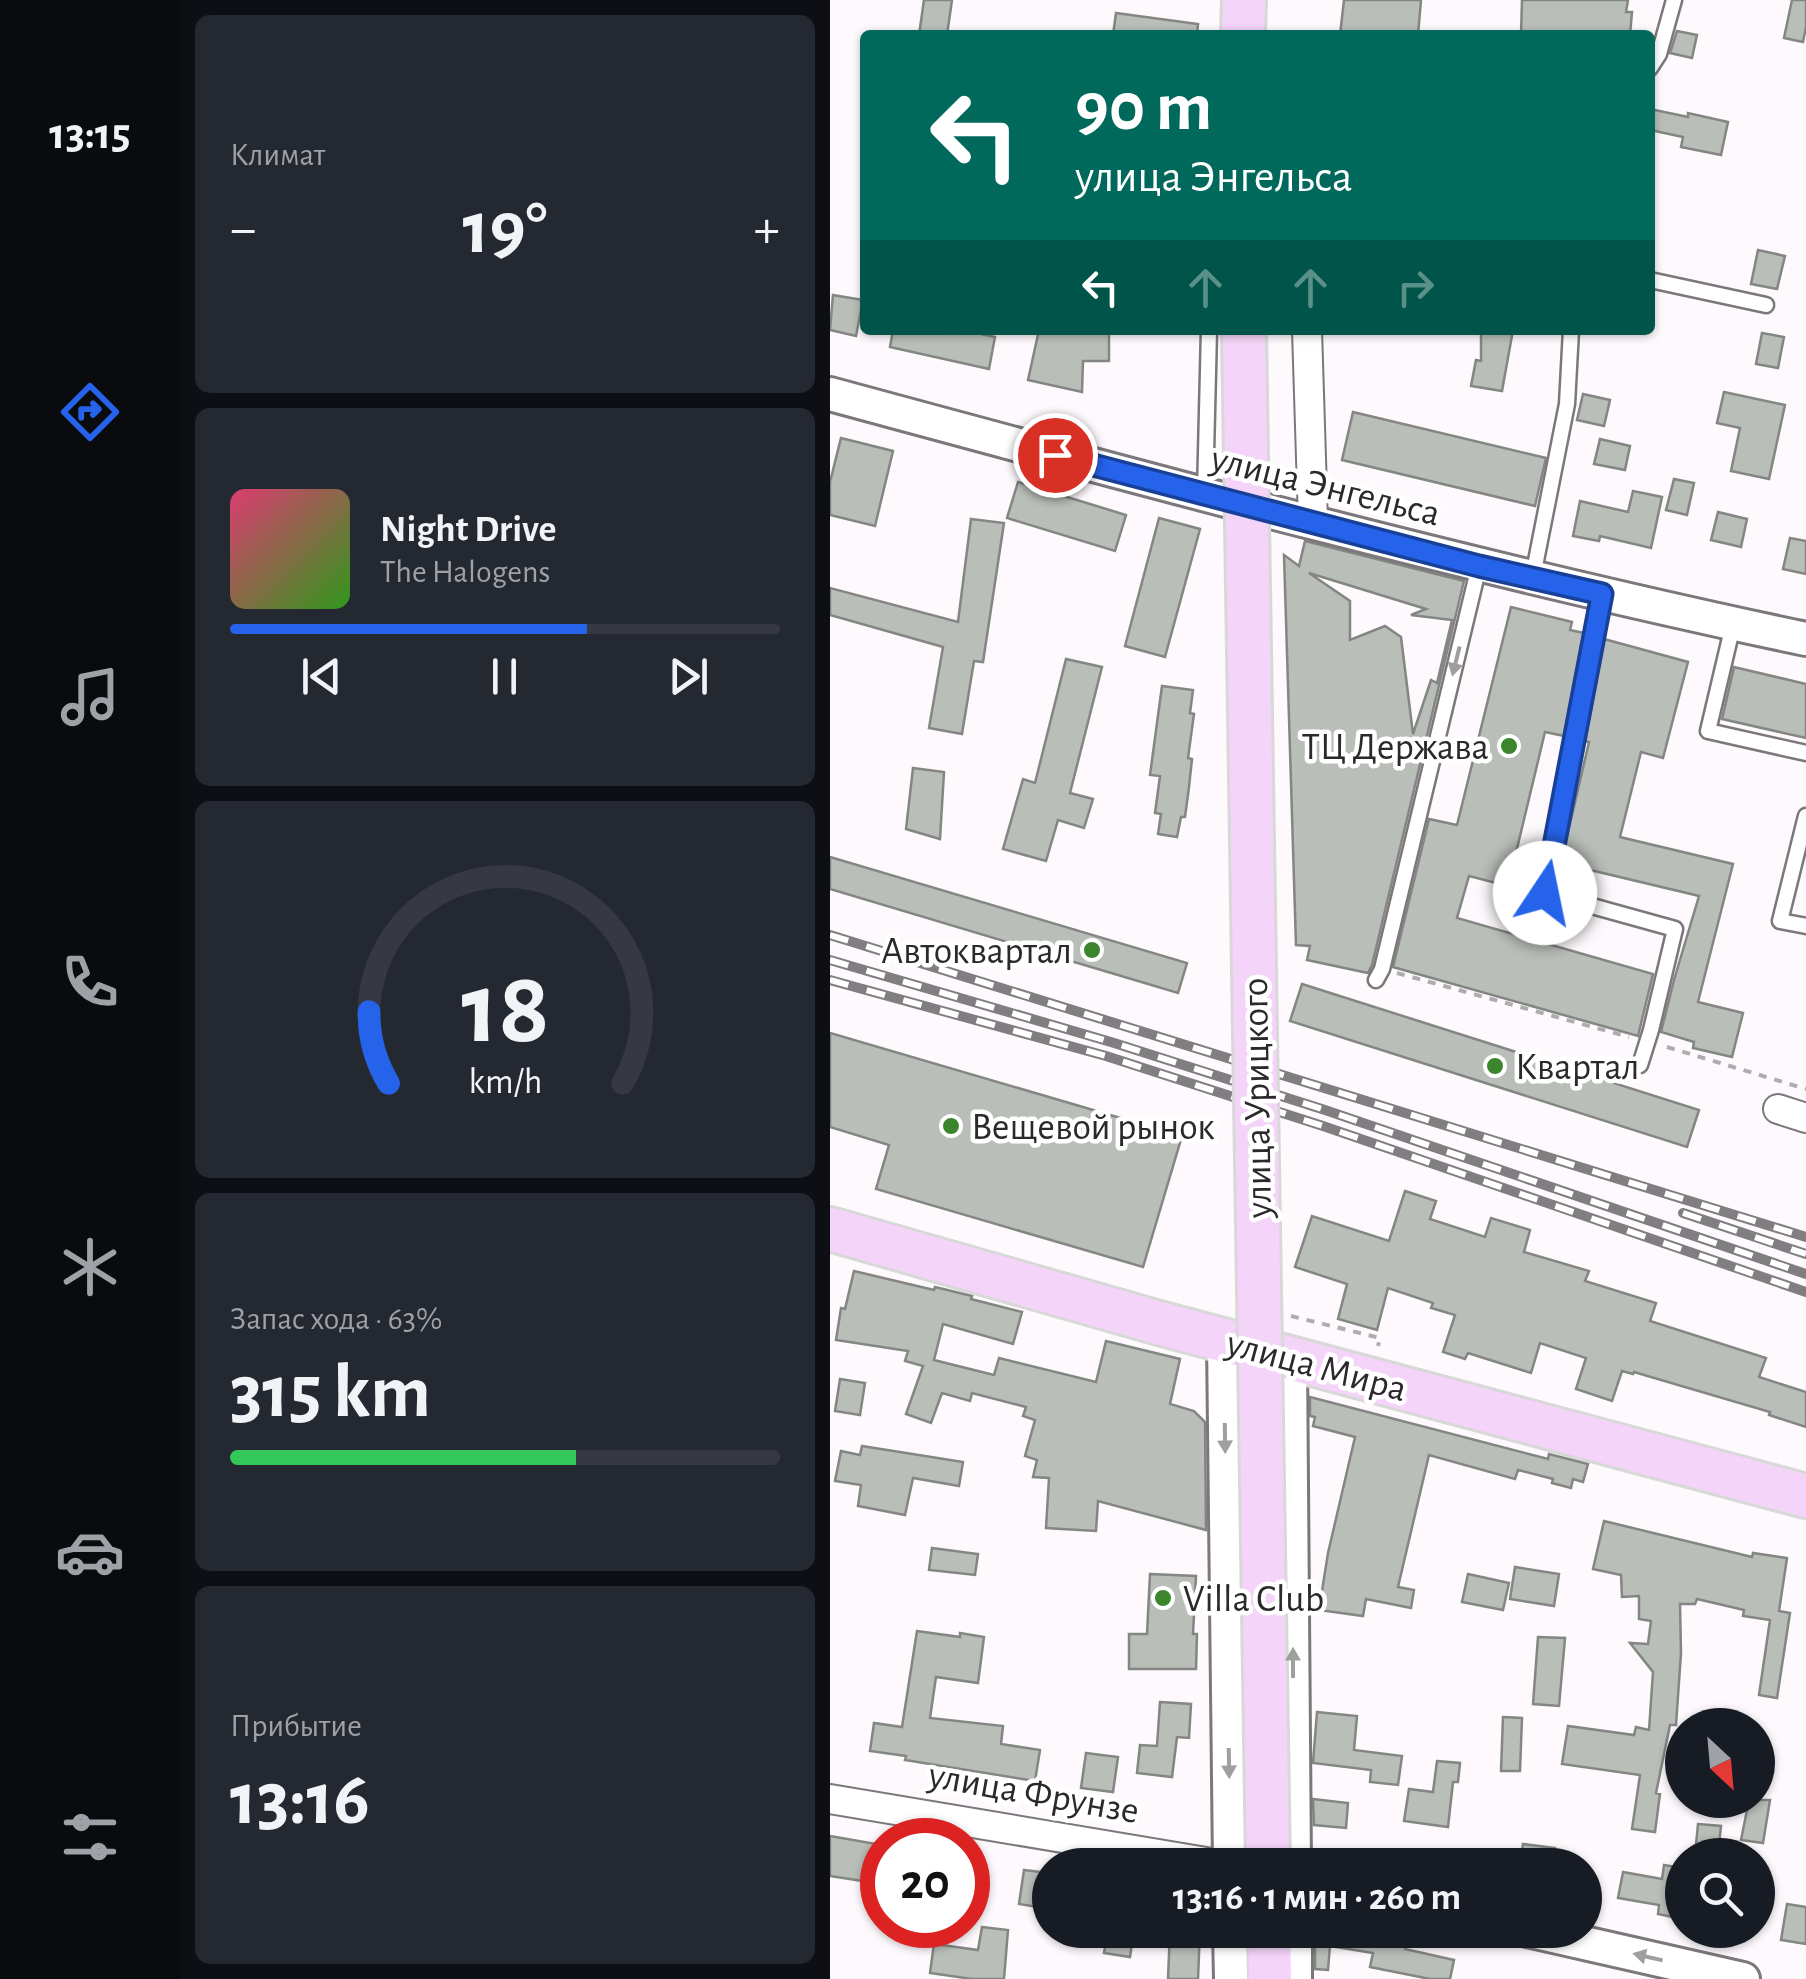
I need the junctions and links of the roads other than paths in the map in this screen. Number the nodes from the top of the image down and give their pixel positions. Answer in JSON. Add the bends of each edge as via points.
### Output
{"nodes":[{"id":1,"x":1244,"y":0,"type":"edge"},
{"id":2,"x":1674,"y":0,"type":"edge"},
{"id":3,"x":1243,"y":30,"type":"edge"},
{"id":4,"x":1655,"y":59,"type":"edge"},
{"id":5,"x":1655,"y":281,"type":"edge"},
{"id":6,"x":1766,"y":305,"type":"dead end"},
{"id":7,"x":1209,"y":335,"type":"edge"},
{"id":8,"x":1244,"y":335,"type":"edge"},
{"id":9,"x":1307,"y":335,"type":"edge"},
{"id":10,"x":1571,"y":335,"type":"edge"},
{"id":11,"x":830,"y":394,"type":"edge"},
{"id":12,"x":1205,"y":496,"type":"junction"},
{"id":13,"x":1313,"y":522,"type":"junction"},
{"id":14,"x":1479,"y":566,"type":"junction"},
{"id":15,"x":1532,"y":579,"type":"junction"},
{"id":16,"x":1602,"y":594,"type":"junction"},
{"id":17,"x":1733,"y":624,"type":"junction"},
{"id":18,"x":1806,"y":640,"type":"edge"},
{"id":19,"x":1806,"y":753,"type":"edge"},
{"id":20,"x":1806,"y":816,"type":"edge"},
{"id":21,"x":1806,"y":926,"type":"edge"},
{"id":22,"x":1379,"y":974,"type":"road end"},
{"id":23,"x":1640,"y":1064,"type":"dead end"},
{"id":24,"x":1778,"y":1110,"type":"dead end"},
{"id":25,"x":1806,"y":1118,"type":"edge"},
{"id":26,"x":830,"y":1229,"type":"edge"},
{"id":27,"x":1224,"y":1340,"type":"junction"},
{"id":28,"x":1290,"y":1358,"type":"junction"},
{"id":29,"x":1806,"y":1496,"type":"edge"},
{"id":30,"x":830,"y":1799,"type":"edge"},
{"id":31,"x":1125,"y":1848,"type":"edge"},
{"id":32,"x":1227,"y":1848,"type":"edge"},
{"id":33,"x":1268,"y":1848,"type":"edge"},
{"id":34,"x":1294,"y":1848,"type":"edge"},
{"id":35,"x":1602,"y":1947,"type":"edge"},
{"id":36,"x":1230,"y":1948,"type":"edge"},
{"id":37,"x":1269,"y":1948,"type":"edge"},
{"id":38,"x":1295,"y":1948,"type":"edge"},
{"id":39,"x":1231,"y":1979,"type":"edge"},
{"id":40,"x":1270,"y":1979,"type":"edge"},
{"id":41,"x":1296,"y":1979,"type":"edge"},
{"id":42,"x":1743,"y":1979,"type":"edge"}],
"edges":[{"from":1,"to":3,"type":"main road"},
{"from":2,"to":4,"type":"lane"},
{"from":5,"to":6,"type":"lane"},
{"from":7,"to":12,"type":"lane"},
{"from":8,"to":33,"type":"main road","name":"улица Урицкого","bridge":true},
{"from":9,"to":13,"type":"street"},
{"from":10,"to":15,"type":"lane","via":[[1568,404]]},
{"from":11,"to":12,"type":"street","name":"улица Энгельса"},
{"from":12,"to":13,"type":"street","name":"улица Энгельса"},
{"from":13,"to":14,"type":"street","name":"улица Энгельса"},
{"from":14,"to":15,"type":"street","name":"улица Энгельса"},
{"from":14,"to":22,"type":"lane","one_way":true},
{"from":15,"to":16,"type":"street","name":"улица Энгельса"},
{"from":16,"to":17,"type":"street","name":"улица Энгельса"},
{"from":16,"to":23,"type":"lane","via":[[1545,893],[1675,929]]},
{"from":17,"to":18,"type":"street","name":"улица Энгельса"},
{"from":17,"to":19,"type":"lane","via":[[1708,732]]},
{"from":20,"to":21,"type":"lane","via":[[1780,920]]},
{"from":24,"to":25,"type":"street"},
{"from":26,"to":27,"type":"main road","name":"улица Мира"},
{"from":27,"to":28,"type":"main road","name":"улица Мира"},
{"from":27,"to":32,"type":"street","one_way":true},
{"from":28,"to":29,"type":"main road","name":"улица Мира"},
{"from":34,"to":28,"type":"street","one_way":true},
{"from":30,"to":31,"type":"street","name":"улица Фрунзе"},
{"from":42,"to":35,"type":"street","one_way":true},
{"from":36,"to":39,"type":"street"},
{"from":37,"to":40,"type":"main road"},
{"from":38,"to":41,"type":"street"}]}
